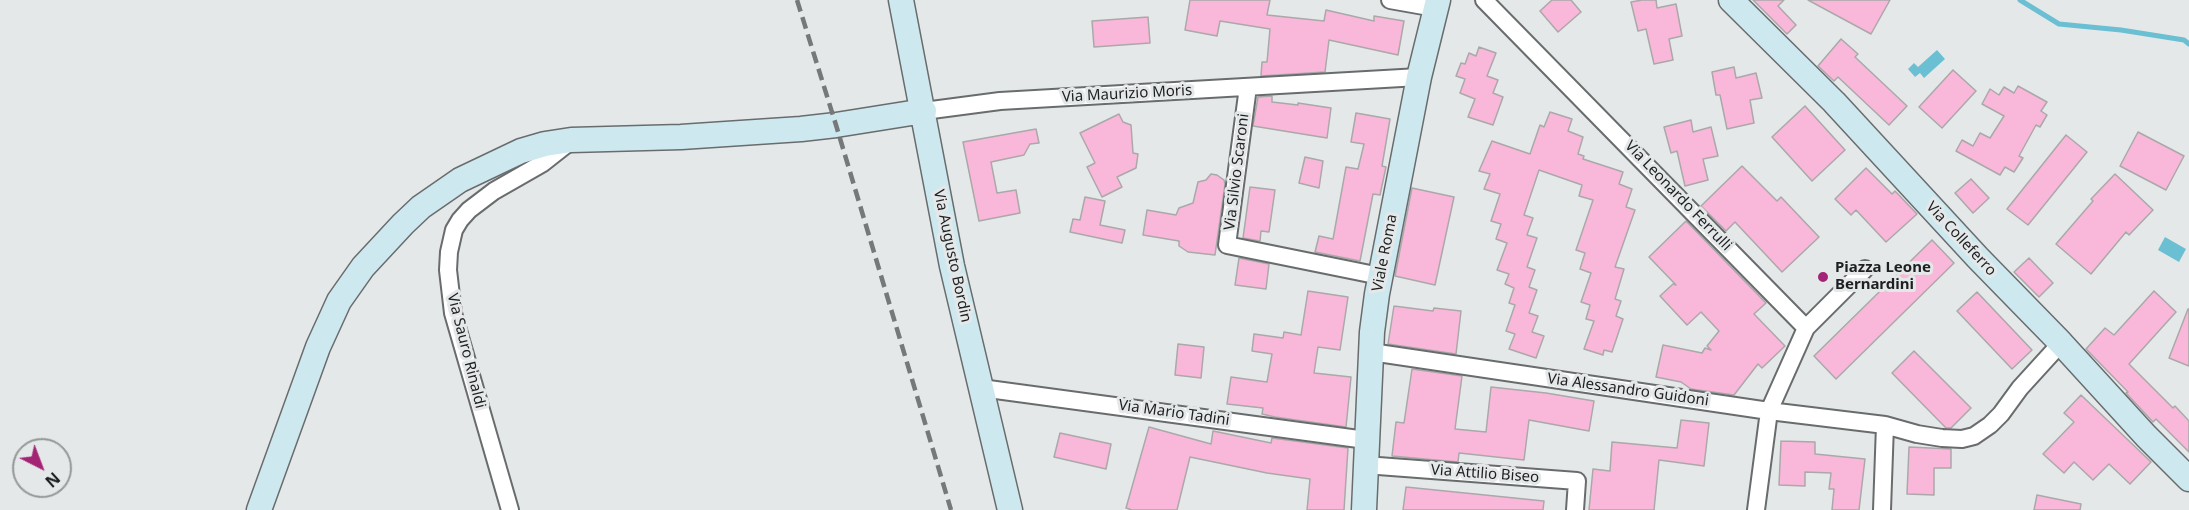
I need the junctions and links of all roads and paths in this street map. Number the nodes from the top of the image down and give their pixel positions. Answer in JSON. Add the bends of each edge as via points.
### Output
{"nodes":[{"id":1,"x":901,"y":0,"type":"edge"},
{"id":2,"x":1390,"y":0,"type":"edge"},
{"id":3,"x":1484,"y":0,"type":"edge"},
{"id":4,"x":1731,"y":0,"type":"edge"},
{"id":5,"x":1437,"y":4,"type":"edge"},
{"id":6,"x":1419,"y":77,"type":"junction"},
{"id":7,"x":1248,"y":87,"type":"junction"},
{"id":8,"x":924,"y":111,"type":"junction"},
{"id":9,"x":571,"y":140,"type":"junction"},
{"id":10,"x":1865,"y":269,"type":"dead end"},
{"id":11,"x":1380,"y":276,"type":"junction"},
{"id":12,"x":1806,"y":328,"type":"junction"},
{"id":13,"x":2061,"y":343,"type":"junction"},
{"id":14,"x":1371,"y":352,"type":"junction"},
{"id":15,"x":981,"y":388,"type":"junction"},
{"id":16,"x":1768,"y":411,"type":"junction"},
{"id":17,"x":1885,"y":425,"type":"junction"},
{"id":18,"x":1366,"y":440,"type":"junction"},
{"id":19,"x":1365,"y":465,"type":"junction"},
{"id":20,"x":2189,"y":479,"type":"edge"},
{"id":21,"x":259,"y":510,"type":"edge"},
{"id":22,"x":510,"y":510,"type":"edge"},
{"id":23,"x":1010,"y":510,"type":"edge"},
{"id":24,"x":1364,"y":510,"type":"edge"},
{"id":25,"x":1575,"y":510,"type":"edge"},
{"id":26,"x":1756,"y":510,"type":"edge"},
{"id":27,"x":1882,"y":510,"type":"edge"}],
"edges":[{"from":1,"to":8,"type":"street","name":"Via Augusto Bordin"},
{"from":2,"to":5,"type":"street"},
{"from":3,"to":12,"type":"street","name":"Via Leonardo Ferrulli"},
{"from":4,"to":13,"type":"street","name":"Via Colleferro","via":[[1834,102]]},
{"from":5,"to":6,"type":"street","name":"Viale Roma"},
{"from":6,"to":7,"type":"street","name":"Via Maurizio Moris"},
{"from":6,"to":11,"type":"street","name":"Viale Roma"},
{"from":7,"to":8,"type":"street","name":"Via Maurizio Moris","via":[[1000,101]]},
{"from":7,"to":11,"type":"street","name":"Via Silvio Scaroni","via":[[1227,245]]},
{"from":8,"to":9,"type":"street","name":"Via Maurizio Moris","via":[[836,126]]},
{"from":8,"to":15,"type":"street","name":"Via Augusto Bordin","via":[[952,266]]},
{"from":9,"to":21,"type":"street","name":"Via Maurizio Moris","via":[[521,151],[460,180],[413,214],[370,260],[339,301],[325,329]]},
{"from":9,"to":22,"type":"street","name":"Via Sauro Rinaldi","via":[[469,210],[454,230],[449,252],[453,313]]},
{"from":10,"to":12,"type":"street"},
{"from":11,"to":14,"type":"street","name":"Viale Roma"},
{"from":12,"to":16,"type":"street"},
{"from":13,"to":17,"type":"street","name":"Via Alessandro Guidoni","via":[[1994,421],[1974,436],[1942,438]]},
{"from":13,"to":20,"type":"street","name":"Via Colleferro"},
{"from":14,"to":16,"type":"street","name":"Via Alessandro Guidoni"},
{"from":14,"to":18,"type":"street","name":"Viale Roma"},
{"from":15,"to":18,"type":"street","name":"Via Mario Tadini"},
{"from":15,"to":23,"type":"street","name":"Via Augusto Bordin"},
{"from":16,"to":17,"type":"street","name":"Via Alessandro Guidoni"},
{"from":16,"to":26,"type":"street"},
{"from":17,"to":27,"type":"street"},
{"from":18,"to":19,"type":"street","name":"Viale Roma"},
{"from":19,"to":24,"type":"street","name":"Viale Roma"},
{"from":19,"to":25,"type":"street","name":"Via Attilio Biseo","via":[[1577,481]]}]}
